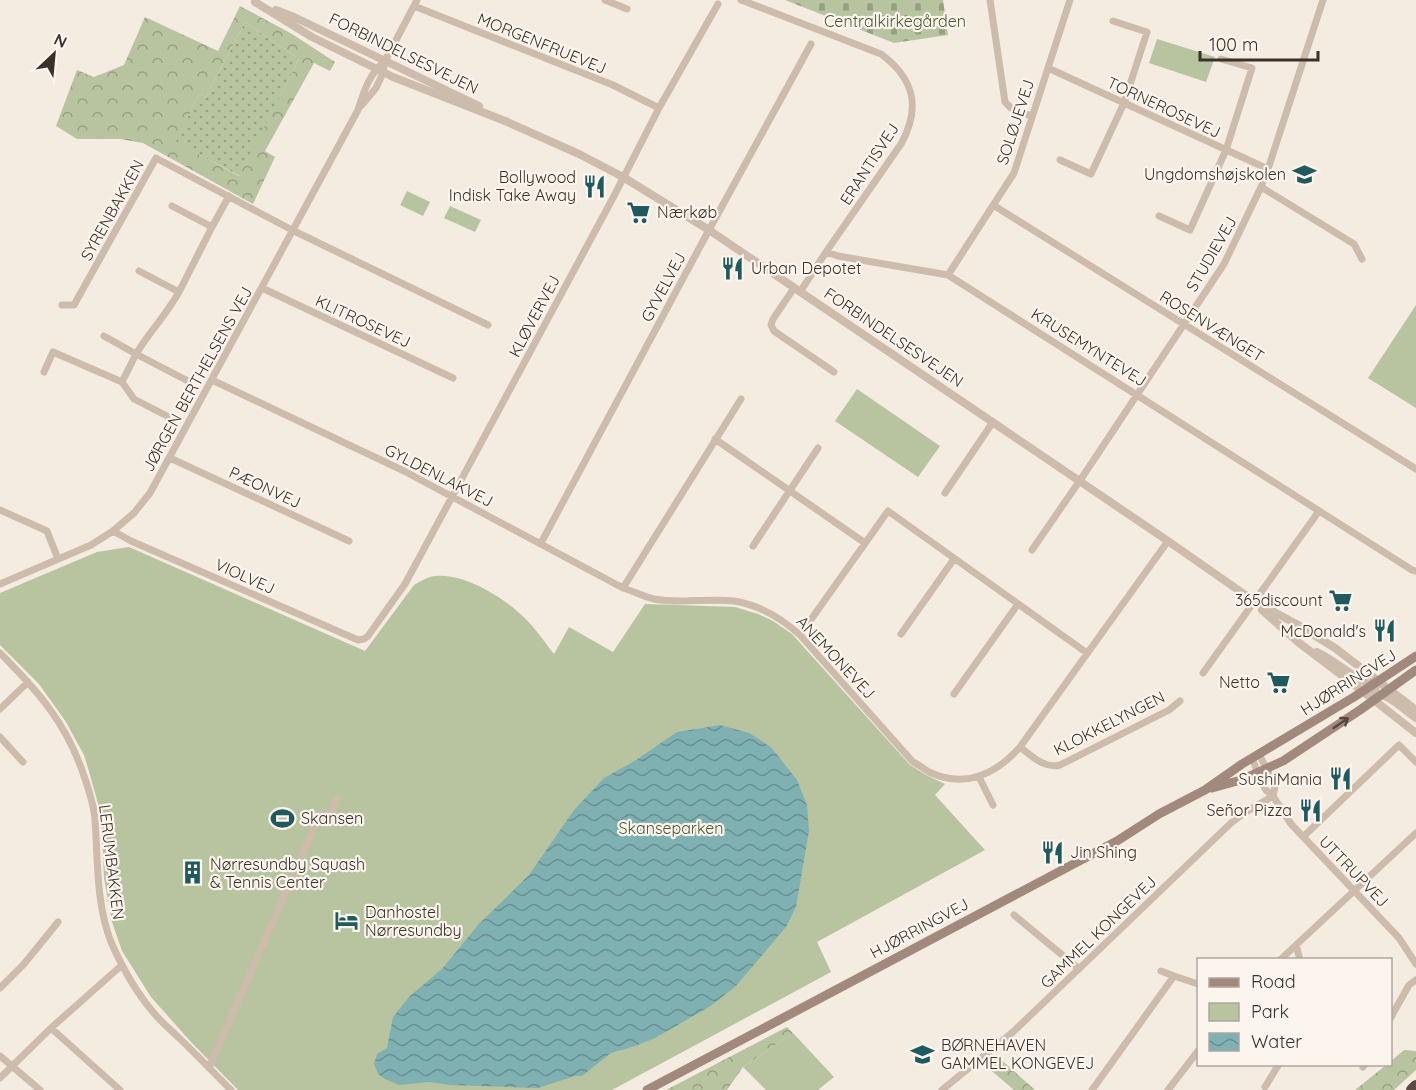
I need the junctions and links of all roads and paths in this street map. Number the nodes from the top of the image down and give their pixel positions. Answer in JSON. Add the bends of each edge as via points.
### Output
{"nodes":[{"id":1,"x":605,"y":0,"type":"edge"},
{"id":2,"x":741,"y":0,"type":"edge"},
{"id":3,"x":990,"y":0,"type":"edge"},
{"id":4,"x":1070,"y":0,"type":"edge"},
{"id":5,"x":1323,"y":0,"type":"edge"},
{"id":6,"x":253,"y":1,"type":"edge"},
{"id":7,"x":415,"y":3,"type":"edge"},
{"id":8,"x":718,"y":4,"type":"dead end"},
{"id":9,"x":627,"y":9,"type":"dead end"},
{"id":10,"x":1113,"y":21,"type":"dead end"},
{"id":11,"x":811,"y":44,"type":"dead end"},
{"id":12,"x":1221,"y":59,"type":"dead end"},
{"id":13,"x":385,"y":61,"type":"junction"},
{"id":14,"x":1048,"y":68,"type":"junction"},
{"id":15,"x":379,"y":71,"type":"junction"},
{"id":16,"x":1124,"y":103,"type":"junction"},
{"id":17,"x":659,"y":108,"type":"junction"},
{"id":18,"x":1031,"y":116,"type":"junction"},
{"id":19,"x":505,"y":121,"type":"junction"},
{"id":20,"x":1226,"y":150,"type":"junction"},
{"id":21,"x":1060,"y":160,"type":"dead end"},
{"id":22,"x":1269,"y":169,"type":"junction"},
{"id":23,"x":623,"y":177,"type":"junction"},
{"id":24,"x":1262,"y":187,"type":"junction"},
{"id":25,"x":229,"y":196,"type":"junction"},
{"id":26,"x":993,"y":205,"type":"junction"},
{"id":27,"x":172,"y":206,"type":"dead end"},
{"id":28,"x":1159,"y":216,"type":"dead end"},
{"id":29,"x":212,"y":227,"type":"junction"},
{"id":30,"x":292,"y":230,"type":"junction"},
{"id":31,"x":709,"y":230,"type":"junction"},
{"id":32,"x":826,"y":252,"type":"junction"},
{"id":33,"x":1362,"y":259,"type":"dead end"},
{"id":34,"x":139,"y":271,"type":"dead end"},
{"id":35,"x":948,"y":275,"type":"junction"},
{"id":36,"x":262,"y":288,"type":"junction"},
{"id":37,"x":797,"y":290,"type":"junction"},
{"id":38,"x":180,"y":292,"type":"junction"},
{"id":39,"x":62,"y":305,"type":"dead end"},
{"id":40,"x":488,"y":325,"type":"dead end"},
{"id":41,"x":1184,"y":325,"type":"junction"},
{"id":42,"x":104,"y":336,"type":"dead end"},
{"id":43,"x":136,"y":354,"type":"junction"},
{"id":44,"x":44,"y":372,"type":"dead end"},
{"id":45,"x":834,"y":372,"type":"dead end"},
{"id":46,"x":453,"y":378,"type":"dead end"},
{"id":47,"x":212,"y":380,"type":"junction"},
{"id":48,"x":188,"y":381,"type":"dead end"},
{"id":49,"x":122,"y":382,"type":"junction"},
{"id":50,"x":1137,"y":394,"type":"junction"},
{"id":51,"x":741,"y":399,"type":"dead end"},
{"id":52,"x":166,"y":416,"type":"dead end"},
{"id":53,"x":993,"y":422,"type":"junction"},
{"id":54,"x":715,"y":439,"type":"junction"},
{"id":55,"x":818,"y":448,"type":"dead end"},
{"id":56,"x":170,"y":458,"type":"junction"},
{"id":57,"x":1416,"y":469,"type":"edge"},
{"id":58,"x":1079,"y":481,"type":"junction"},
{"id":59,"x":790,"y":491,"type":"junction"},
{"id":60,"x":945,"y":493,"type":"dead end"},
{"id":61,"x":453,"y":496,"type":"junction"},
{"id":62,"x":0,"y":510,"type":"edge"},
{"id":63,"x":1319,"y":511,"type":"junction"},
{"id":64,"x":113,"y":531,"type":"junction"},
{"id":65,"x":349,"y":541,"type":"dead end"},
{"id":66,"x":1168,"y":541,"type":"junction"},
{"id":67,"x":541,"y":543,"type":"junction"},
{"id":68,"x":865,"y":543,"type":"junction"},
{"id":69,"x":753,"y":546,"type":"dead end"},
{"id":70,"x":1032,"y":550,"type":"dead end"},
{"id":71,"x":58,"y":559,"type":"junction"},
{"id":72,"x":954,"y":559,"type":"junction"},
{"id":73,"x":1416,"y":571,"type":"edge"},
{"id":74,"x":0,"y":584,"type":"edge"},
{"id":75,"x":623,"y":588,"type":"junction"},
{"id":76,"x":652,"y":599,"type":"joint"},
{"id":77,"x":1254,"y":601,"type":"junction"},
{"id":78,"x":1018,"y":604,"type":"junction"},
{"id":79,"x":1298,"y":625,"type":"junction"},
{"id":80,"x":901,"y":634,"type":"dead end"},
{"id":81,"x":800,"y":635,"type":"junction"},
{"id":82,"x":368,"y":636,"type":"joint"},
{"id":83,"x":1291,"y":636,"type":"junction"},
{"id":84,"x":1087,"y":653,"type":"junction"},
{"id":85,"x":1416,"y":656,"type":"edge"},
{"id":86,"x":2,"y":658,"type":"edge"},
{"id":87,"x":1416,"y":670,"type":"edge"},
{"id":88,"x":1203,"y":673,"type":"dead end"},
{"id":89,"x":28,"y":682,"type":"junction"},
{"id":90,"x":1368,"y":689,"type":"junction"},
{"id":91,"x":1385,"y":691,"type":"junction"},
{"id":92,"x":954,"y":694,"type":"dead end"},
{"id":93,"x":1180,"y":701,"type":"dead end"},
{"id":94,"x":0,"y":709,"type":"edge"},
{"id":95,"x":1416,"y":710,"type":"edge"},
{"id":96,"x":1416,"y":718,"type":"edge"},
{"id":97,"x":1416,"y":733,"type":"edge"},
{"id":98,"x":0,"y":737,"type":"edge"},
{"id":99,"x":1020,"y":747,"type":"junction"},
{"id":100,"x":1256,"y":756,"type":"junction"},
{"id":101,"x":23,"y":762,"type":"dead end"},
{"id":102,"x":1416,"y":762,"type":"edge"},
{"id":103,"x":1267,"y":769,"type":"junction"},
{"id":104,"x":1257,"y":774,"type":"junction"},
{"id":105,"x":979,"y":777,"type":"junction"},
{"id":106,"x":1204,"y":790,"type":"junction"},
{"id":107,"x":1273,"y":796,"type":"junction"},
{"id":108,"x":337,"y":798,"type":"dead end"},
{"id":109,"x":993,"y":806,"type":"dead end"},
{"id":110,"x":1416,"y":833,"type":"edge"},
{"id":111,"x":1303,"y":837,"type":"junction"},
{"id":112,"x":1354,"y":890,"type":"junction"},
{"id":113,"x":1014,"y":915,"type":"dead end"},
{"id":114,"x":58,"y":922,"type":"dead end"},
{"id":115,"x":1296,"y":945,"type":"junction"},
{"id":116,"x":1282,"y":958,"type":"edge"},
{"id":117,"x":1299,"y":958,"type":"edge"},
{"id":118,"x":1416,"y":964,"type":"edge"},
{"id":119,"x":122,"y":965,"type":"junction"},
{"id":120,"x":1079,"y":969,"type":"junction"},
{"id":121,"x":1161,"y":971,"type":"dead end"},
{"id":122,"x":1174,"y":976,"type":"junction"},
{"id":123,"x":1416,"y":980,"type":"edge"},
{"id":124,"x":1197,"y":984,"type":"edge"},
{"id":125,"x":0,"y":988,"type":"edge"},
{"id":126,"x":1392,"y":1015,"type":"edge"},
{"id":127,"x":51,"y":1028,"type":"junction"},
{"id":128,"x":1197,"y":1052,"type":"edge"},
{"id":129,"x":0,"y":1056,"type":"edge"},
{"id":130,"x":1278,"y":1066,"type":"edge"},
{"id":131,"x":13,"y":1067,"type":"junction"},
{"id":132,"x":209,"y":1068,"type":"junction"},
{"id":133,"x":0,"y":1078,"type":"edge"},
{"id":134,"x":1416,"y":1086,"type":"edge"},
{"id":135,"x":1264,"y":1087,"type":"dead end"},
{"id":136,"x":40,"y":1090,"type":"edge"},
{"id":137,"x":120,"y":1090,"type":"edge"},
{"id":138,"x":231,"y":1090,"type":"edge"},
{"id":139,"x":647,"y":1090,"type":"edge"},
{"id":140,"x":942,"y":1090,"type":"edge"},
{"id":141,"x":1092,"y":1090,"type":"edge"},
{"id":142,"x":1168,"y":1090,"type":"edge"},
{"id":143,"x":1412,"y":1090,"type":"edge"}],
"edges":[{"from":1,"to":9,"type":"street"},
{"from":2,"to":32,"type":"street","name":"ERANTISVEJ","via":[[881,54],[898,69],[911,93],[908,133]]},
{"from":3,"to":18,"type":"street","via":[[1005,102]]},
{"from":4,"to":14,"type":"street","name":"SOLØJEVEJ"},
{"from":5,"to":22,"type":"street","name":"STUDIEVEJ"},
{"from":6,"to":13,"type":"street","name":"FORBINDELSESVEJEN"},
{"from":6,"to":15,"type":"street","name":"FORBINDELSESVEJEN"},
{"from":7,"to":13,"type":"street","name":"JØRGEN BERTHELSENS VEJ"},
{"from":7,"to":17,"type":"street","name":"MORGENFRUEVEJ"},
{"from":8,"to":17,"type":"street","name":"KLØVERVEJ"},
{"from":10,"to":16,"type":"street","via":[[1148,32]]},
{"from":11,"to":31,"type":"street","name":"GYVELVEJ"},
{"from":12,"to":20,"type":"street","via":[[1252,68]]},
{"from":13,"to":15,"type":"street","name":"JØRGEN BERTHELSENS VEJ"},
{"from":13,"to":19,"type":"street","name":"FORBINDELSESVEJEN"},
{"from":14,"to":16,"type":"street","name":"TORNEROSEVEJ"},
{"from":14,"to":18,"type":"street","name":"SOLØJEVEJ"},
{"from":15,"to":19,"type":"street","name":"FORBINDELSESVEJEN"},
{"from":15,"to":30,"type":"street","name":"JØRGEN BERTHELSENS VEJ","via":[[367,83],[358,110]]},
{"from":16,"to":20,"type":"street","name":"TORNEROSEVEJ"},
{"from":16,"to":21,"type":"street","via":[[1091,174]]},
{"from":17,"to":23,"type":"street","name":"KLØVERVEJ"},
{"from":18,"to":26,"type":"street","name":"SOLØJEVEJ","via":[[1014,173]]},
{"from":19,"to":23,"type":"street","name":"FORBINDELSESVEJEN"},
{"from":20,"to":22,"type":"street","name":"TORNEROSEVEJ"},
{"from":20,"to":28,"type":"street","via":[[1190,230]]},
{"from":22,"to":24,"type":"street","name":"STUDIEVEJ"},
{"from":23,"to":31,"type":"street","name":"FORBINDELSESVEJEN"},
{"from":23,"to":61,"type":"street","name":"KLØVERVEJ"},
{"from":24,"to":33,"type":"street","via":[[1354,244]]},
{"from":24,"to":41,"type":"street","name":"STUDIEVEJ","via":[[1224,264]]},
{"from":25,"to":29,"type":"street"},
{"from":25,"to":30,"type":"street","name":"SYRENBAKKEN"},
{"from":25,"to":39,"type":"street","name":"SYRENBAKKEN","via":[[156,158],[74,305]]},
{"from":26,"to":35,"type":"street","name":"SOLØJEVEJ"},
{"from":26,"to":41,"type":"street","name":"ROSENVÆNGET"},
{"from":27,"to":29,"type":"street"},
{"from":29,"to":38,"type":"street"},
{"from":30,"to":36,"type":"street","name":"JØRGEN BERTHELSENS VEJ"},
{"from":30,"to":40,"type":"street"},
{"from":31,"to":37,"type":"street","name":"FORBINDELSESVEJEN"},
{"from":31,"to":67,"type":"street","name":"GYVELVEJ"},
{"from":32,"to":35,"type":"street","name":"KRUSEMYNTEVEJ"},
{"from":32,"to":37,"type":"street","name":"ERANTISVEJ"},
{"from":34,"to":38,"type":"street"},
{"from":35,"to":50,"type":"street","name":"KRUSEMYNTEVEJ"},
{"from":36,"to":46,"type":"street","name":"KLITROSEVEJ"},
{"from":36,"to":47,"type":"street","name":"JØRGEN BERTHELSENS VEJ"},
{"from":37,"to":45,"type":"street","name":"ERANTISVEJ","via":[[771,325],[774,331]]},
{"from":37,"to":53,"type":"street","name":"FORBINDELSESVEJEN"},
{"from":38,"to":43,"type":"street"},
{"from":41,"to":50,"type":"street","name":"STUDIEVEJ"},
{"from":41,"to":57,"type":"street","name":"ROSENVÆNGET"},
{"from":42,"to":43,"type":"street"},
{"from":43,"to":48,"type":"street"},
{"from":43,"to":49,"type":"street"},
{"from":44,"to":49,"type":"street","via":[[54,352]]},
{"from":47,"to":56,"type":"street","name":"JØRGEN BERTHELSENS VEJ"},
{"from":47,"to":61,"type":"street","name":"GYLDENLAKVEJ"},
{"from":49,"to":52,"type":"street","via":[[134,399]]},
{"from":50,"to":58,"type":"street","name":"STUDIEVEJ"},
{"from":50,"to":63,"type":"street","name":"KRUSEMYNTEVEJ"},
{"from":51,"to":54,"type":"street"},
{"from":53,"to":58,"type":"street","name":"FORBINDELSESVEJEN"},
{"from":53,"to":60,"type":"street"},
{"from":54,"to":59,"type":"street"},
{"from":54,"to":75,"type":"street"},
{"from":55,"to":59,"type":"street"},
{"from":56,"to":64,"type":"street","name":"JØRGEN BERTHELSENS VEJ","via":[[150,493]]},
{"from":56,"to":65,"type":"street","name":"PÆONVEJ"},
{"from":58,"to":66,"type":"street","name":"FORBINDELSESVEJEN"},
{"from":58,"to":70,"type":"street","name":"STUDIEVEJ"},
{"from":59,"to":68,"type":"street"},
{"from":59,"to":69,"type":"street"},
{"from":61,"to":67,"type":"street","name":"GYLDENLAKVEJ"},
{"from":61,"to":82,"type":"street","name":"KLØVERVEJ","via":[[405,584]]},
{"from":62,"to":71,"type":"street","via":[[47,531]]},
{"from":63,"to":73,"type":"street","name":"KRUSEMYNTEVEJ"},
{"from":63,"to":77,"type":"street"},
{"from":64,"to":71,"type":"street","name":"JØRGEN BERTHELSENS VEJ"},
{"from":64,"to":82,"type":"street","name":"VIOLVEJ","via":[[358,640]]},
{"from":66,"to":77,"type":"street","name":"FORBINDELSESVEJEN"},
{"from":66,"to":84,"type":"street","name":"ANEMONEVEJ"},
{"from":67,"to":75,"type":"street","name":"GYLDENLAKVEJ"},
{"from":68,"to":72,"type":"street","via":[[888,511]]},
{"from":68,"to":81,"type":"street"},
{"from":71,"to":74,"type":"street","name":"JØRGEN BERTHELSENS VEJ"},
{"from":72,"to":78,"type":"street"},
{"from":72,"to":80,"type":"street"},
{"from":75,"to":76,"type":"street","name":"GYLDENLAKVEJ"},
{"from":76,"to":81,"type":"street","name":"ANEMONEVEJ","via":[[732,601],[753,606],[784,621]]},
{"from":77,"to":79,"type":"street","name":"FORBINDELSESVEJEN"},
{"from":77,"to":83,"type":"street","name":"FORBINDELSESVEJEN"},
{"from":77,"to":88,"type":"street"},
{"from":78,"to":84,"type":"street"},
{"from":78,"to":92,"type":"street"},
{"from":79,"to":83,"type":"street"},
{"from":79,"to":90,"type":"street","name":"FORBINDELSESVEJEN","via":[[1335,648]]},
{"from":81,"to":105,"type":"street","name":"ANEMONEVEJ","via":[[914,762],[943,777]]},
{"from":83,"to":90,"type":"street","name":"FORBINDELSESVEJEN","via":[[1330,658]]},
{"from":84,"to":99,"type":"street","name":"ANEMONEVEJ"},
{"from":85,"to":90,"type":"main road","name":"HJØRRINGVEJ"},
{"from":86,"to":89,"type":"street","name":"LERUMBAKKEN"},
{"from":87,"to":91,"type":"main road","name":"HJØRRINGVEJ"},
{"from":89,"to":94,"type":"street"},
{"from":89,"to":119,"type":"street","name":"LERUMBAKKEN","via":[[67,734],[89,790],[103,915]]},
{"from":90,"to":91,"type":"street","name":"FORBINDELSESVEJEN"},
{"from":90,"to":91,"type":"street","name":"FORBINDELSESVEJEN"},
{"from":90,"to":100,"type":"main road","name":"HJØRRINGVEJ"},
{"from":91,"to":95,"type":"street"},
{"from":91,"to":96,"type":"street"},
{"from":91,"to":97,"type":"street"},
{"from":103,"to":91,"type":"main road","name":"HJØRRINGVEJ","one_way":true},
{"from":93,"to":99,"type":"street","name":"KLOKKELYNGEN","via":[[1060,765],[1044,764]]},
{"from":98,"to":101,"type":"street"},
{"from":99,"to":105,"type":"street","name":"ANEMONEVEJ","via":[[997,768]]},
{"from":100,"to":103,"type":"street","name":"UTTRUPVEJ"},
{"from":100,"to":104,"type":"street","name":"UTTRUPVEJ"},
{"from":100,"to":106,"type":"main road","name":"HJØRRINGVEJ"},
{"from":102,"to":111,"type":"street","via":[[1399,745]]},
{"from":103,"to":104,"type":"main road","name":"HJØRRINGVEJ"},
{"from":103,"to":107,"type":"street","name":"UTTRUPVEJ","via":[[1275,786]]},
{"from":104,"to":106,"type":"main road","name":"HJØRRINGVEJ"},
{"from":104,"to":107,"type":"street","name":"UTTRUPVEJ"},
{"from":105,"to":109,"type":"street"},
{"from":106,"to":139,"type":"main road","name":"HJØRRINGVEJ","via":[[1117,841]]},
{"from":107,"to":111,"type":"street","name":"UTTRUPVEJ"},
{"from":107,"to":120,"type":"street","name":"GAMMEL KONGEVEJ","via":[[1231,823]]},
{"from":108,"to":132,"type":"street","via":[[331,813],[320,814]]},
{"from":110,"to":112,"type":"street"},
{"from":111,"to":112,"type":"street","name":"UTTRUPVEJ"},
{"from":112,"to":115,"type":"street"},
{"from":112,"to":118,"type":"street","name":"UTTRUPVEJ","via":[[1399,938]]},
{"from":113,"to":120,"type":"street"},
{"from":114,"to":125,"type":"street"},
{"from":115,"to":116,"type":"street"},
{"from":115,"to":117,"type":"street"},
{"from":119,"to":127,"type":"street"},
{"from":119,"to":132,"type":"street","name":"LERUMBAKKEN","via":[[154,1013]]},
{"from":120,"to":140,"type":"street","name":"GAMMEL KONGEVEJ","via":[[1013,1032]]},
{"from":121,"to":122,"type":"street"},
{"from":122,"to":124,"type":"street"},
{"from":122,"to":141,"type":"street"},
{"from":123,"to":126,"type":"street"},
{"from":127,"to":131,"type":"street"},
{"from":127,"to":137,"type":"street"},
{"from":128,"to":142,"type":"street"},
{"from":129,"to":131,"type":"street"},
{"from":130,"to":135,"type":"street"},
{"from":131,"to":133,"type":"street"},
{"from":131,"to":136,"type":"street"},
{"from":132,"to":138,"type":"street","name":"LERUMBAKKEN"},
{"from":134,"to":143,"type":"highway"}]}
